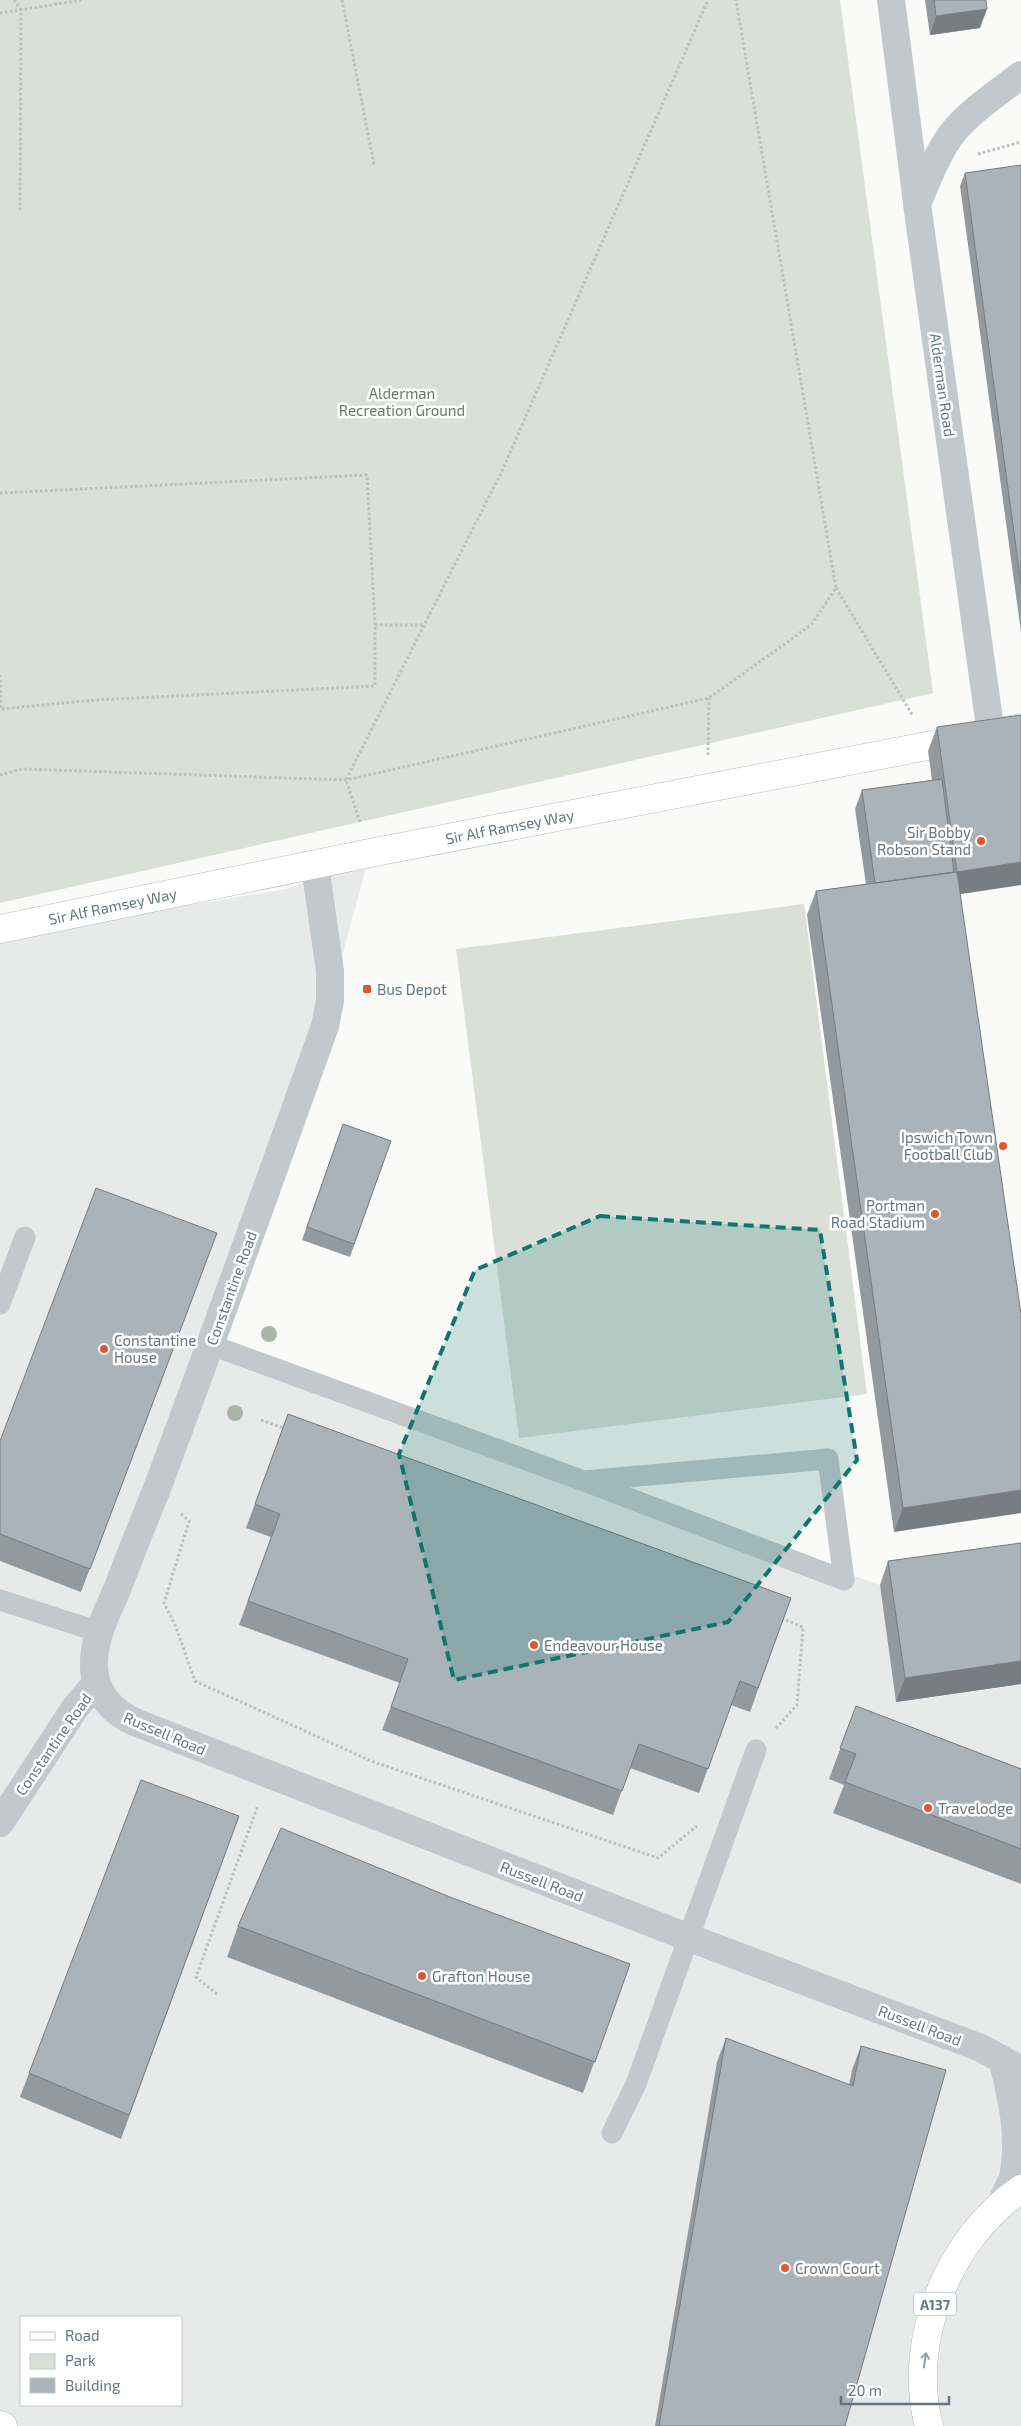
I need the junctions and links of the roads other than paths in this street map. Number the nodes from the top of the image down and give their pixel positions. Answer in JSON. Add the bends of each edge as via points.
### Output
{"nodes":[{"id":1,"x":891,"y":0,"type":"edge"},
{"id":2,"x":1021,"y":75,"type":"edge"},
{"id":3,"x":917,"y":204,"type":"junction"},
{"id":4,"x":1021,"y":728,"type":"edge"},
{"id":5,"x":992,"y":734,"type":"junction"},
{"id":6,"x":315,"y":866,"type":"junction"},
{"id":7,"x":0,"y":929,"type":"edge"},
{"id":8,"x":25,"y":1237,"type":"dead end"},
{"id":9,"x":0,"y":1304,"type":"edge"},
{"id":10,"x":211,"y":1345,"type":"junction"},
{"id":11,"x":584,"y":1481,"type":"junction"},
{"id":12,"x":0,"y":1600,"type":"edge"},
{"id":13,"x":99,"y":1632,"type":"junction"},
{"id":14,"x":96,"y":1683,"type":"junction"},
{"id":15,"x":756,"y":1750,"type":"road end"},
{"id":16,"x":0,"y":1823,"type":"edge"},
{"id":17,"x":690,"y":1938,"type":"junction"},
{"id":18,"x":1011,"y":2066,"type":"edge"},
{"id":19,"x":612,"y":2133,"type":"dead end"},
{"id":20,"x":1011,"y":2196,"type":"edge"},
{"id":21,"x":929,"y":2426,"type":"edge"}],
"edges":[{"from":1,"to":3,"type":"street","name":"Alderman Road"},
{"from":2,"to":3,"type":"street","via":[[952,134]]},
{"from":3,"to":5,"type":"street","name":"Alderman Road"},
{"from":4,"to":5,"type":"street","name":"Sir Alf Ramsey Way"},
{"from":5,"to":6,"type":"street","name":"Sir Alf Ramsey Way"},
{"from":6,"to":7,"type":"street","name":"Sir Alf Ramsey Way"},
{"from":6,"to":10,"type":"street","name":"Constantine Road","via":[[330,971],[330,1001],[321,1036]]},
{"from":8,"to":9,"type":"lane"},
{"from":10,"to":11,"type":"lane"},
{"from":10,"to":13,"type":"street","name":"Constantine Road"},
{"from":11,"to":11,"type":"lane","via":[[828,1459],[844,1580],[695,1523]]},
{"from":12,"to":13,"type":"lane"},
{"from":13,"to":14,"type":"street","name":"Constantine Road","via":[[94,1665]]},
{"from":14,"to":16,"type":"street","name":"Constantine Road","via":[[75,1708]]},
{"from":14,"to":17,"type":"street","name":"Russell Road","via":[[120,1716]]},
{"from":15,"to":17,"type":"lane"},
{"from":17,"to":18,"type":"street","name":"Russell Road","via":[[981,2048]]},
{"from":17,"to":19,"type":"lane","via":[[636,2084]]},
{"from":18,"to":20,"type":"street","name":"Russell Road","via":[[1016,2151]]},
{"from":21,"to":20,"type":"street","number":"A137","one_way":true,"via":[[925,2412],[924,2368],[932,2310],[953,2263],[973,2232]]}]}
